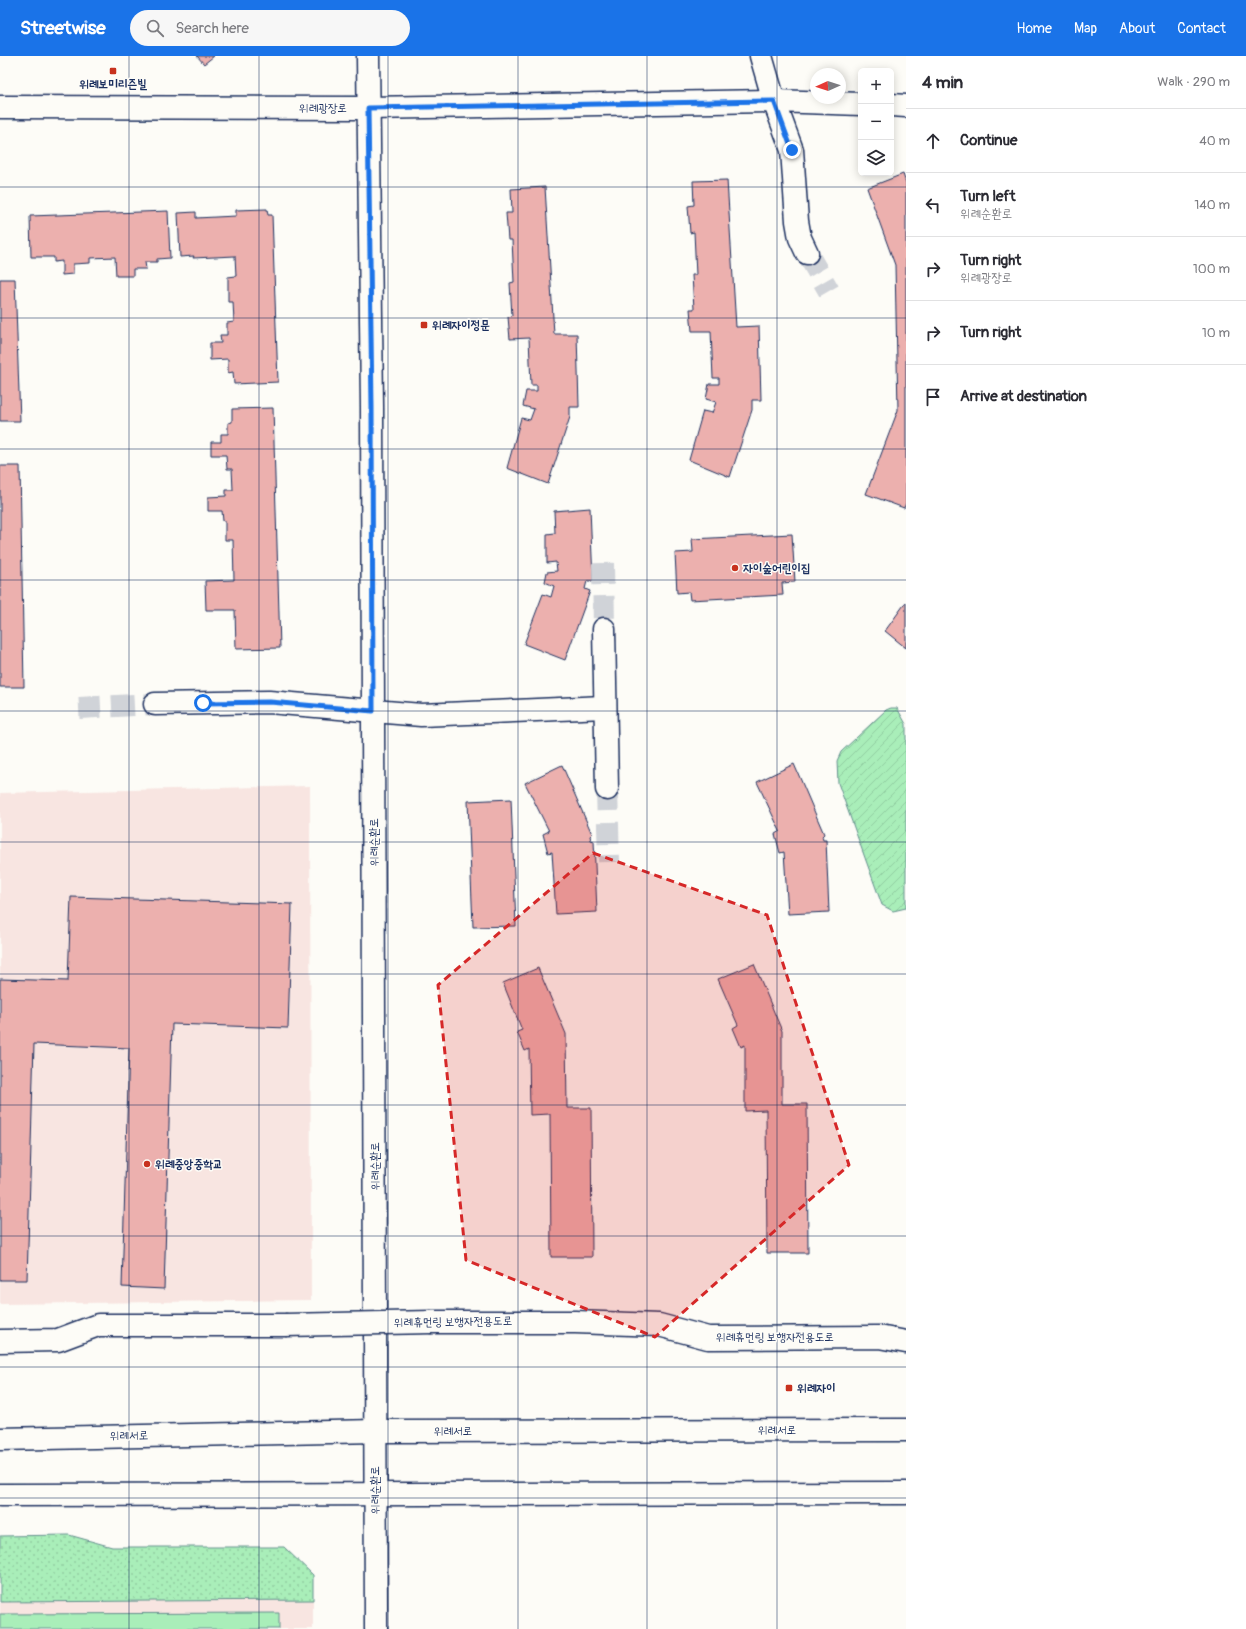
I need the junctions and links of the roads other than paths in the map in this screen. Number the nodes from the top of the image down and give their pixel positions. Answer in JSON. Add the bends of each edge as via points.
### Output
{"nodes":[{"id":1,"x":368,"y":56,"type":"edge"},
{"id":2,"x":761,"y":56,"type":"edge"},
{"id":3,"x":774,"y":101,"type":"junction"},
{"id":4,"x":858,"y":104,"type":"edge"},
{"id":5,"x":894,"y":105,"type":"edge"},
{"id":6,"x":906,"y":106,"type":"edge"},
{"id":7,"x":0,"y":107,"type":"edge"},
{"id":8,"x":368,"y":108,"type":"junction"},
{"id":9,"x":807,"y":253,"type":"tunnel mouth"},
{"id":10,"x":604,"y":629,"type":"tunnel mouth"},
{"id":11,"x":155,"y":704,"type":"tunnel mouth"},
{"id":12,"x":604,"y":707,"type":"junction"},
{"id":13,"x":373,"y":711,"type":"junction"},
{"id":14,"x":607,"y":789,"type":"tunnel mouth"},
{"id":15,"x":0,"y":1341,"type":"edge"},
{"id":16,"x":906,"y":1342,"type":"edge"},
{"id":17,"x":906,"y":1430,"type":"edge"},
{"id":18,"x":376,"y":1431,"type":"junction"},
{"id":19,"x":0,"y":1439,"type":"edge"},
{"id":20,"x":906,"y":1493,"type":"edge"},
{"id":21,"x":375,"y":1494,"type":"junction"},
{"id":22,"x":0,"y":1495,"type":"edge"},
{"id":23,"x":376,"y":1629,"type":"edge"}],
"edges":[{"from":1,"to":8,"type":"street","name":"위례순환로"},
{"from":2,"to":3,"type":"street"},
{"from":3,"to":4,"type":"street","name":"위례광장로"},
{"from":3,"to":8,"type":"street","name":"위례광장로"},
{"from":3,"to":9,"type":"street","via":[[792,150],[797,221],[800,238]]},
{"from":5,"to":6,"type":"street"},
{"from":7,"to":8,"type":"street","name":"위례광장로"},
{"from":8,"to":13,"type":"street","name":"위례순환로"},
{"from":10,"to":12,"type":"street"},
{"from":11,"to":13,"type":"street","via":[[270,702]]},
{"from":12,"to":13,"type":"street","via":[[421,715]]},
{"from":12,"to":14,"type":"street"},
{"from":13,"to":18,"type":"street","name":"위례순환로"},
{"from":15,"to":16,"type":"street","name":"위례휴먼링 보행자전용도로","bridge":true,"via":[[58,1340],[98,1325],[575,1322],[651,1325],[708,1338],[879,1337]]},
{"from":17,"to":18,"type":"street","name":"위례서로"},
{"from":18,"to":19,"type":"street","name":"위례서로"},
{"from":18,"to":21,"type":"street","name":"위례순환로"},
{"from":20,"to":21,"type":"street"},
{"from":21,"to":22,"type":"street"},
{"from":21,"to":23,"type":"street","name":"위례순환로"}]}
